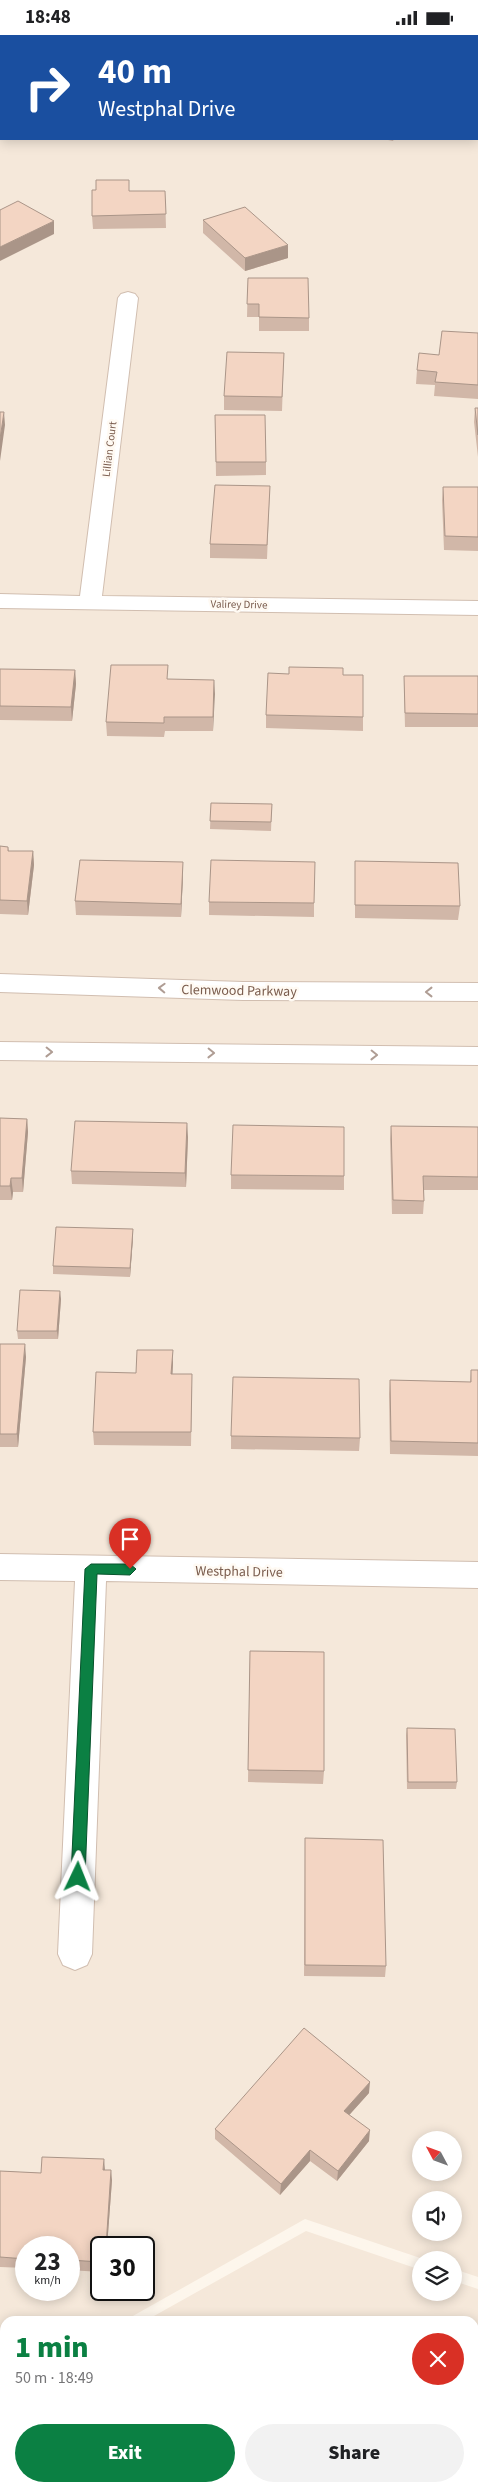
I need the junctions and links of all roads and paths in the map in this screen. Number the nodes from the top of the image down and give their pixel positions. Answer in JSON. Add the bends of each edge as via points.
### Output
{"nodes":[{"id":1,"x":128,"y":298,"type":"dead end"},
{"id":2,"x":0,"y":601,"type":"edge"},
{"id":3,"x":90,"y":601,"type":"junction"},
{"id":4,"x":478,"y":608,"type":"edge"},
{"id":5,"x":0,"y":983,"type":"edge"},
{"id":6,"x":478,"y":992,"type":"edge"},
{"id":7,"x":0,"y":1051,"type":"edge"},
{"id":8,"x":478,"y":1056,"type":"edge"},
{"id":9,"x":0,"y":1567,"type":"edge"},
{"id":10,"x":91,"y":1569,"type":"junction"},
{"id":11,"x":478,"y":1575,"type":"edge"},
{"id":12,"x":74,"y":1954,"type":"dead end"}],
"edges":[{"from":1,"to":3,"type":"street","name":"Lillian Court"},
{"from":2,"to":3,"type":"street","name":"Valirey Drive"},
{"from":3,"to":4,"type":"street","name":"Valirey Drive"},
{"from":6,"to":5,"type":"street","name":"Clemwood Parkway","one_way":true,"via":[[242,991]]},
{"from":7,"to":8,"type":"street","one_way":true},
{"from":9,"to":10,"type":"street","name":"Westphal Drive"},
{"from":10,"to":11,"type":"street","name":"Westphal Drive"},
{"from":10,"to":12,"type":"street"}]}
